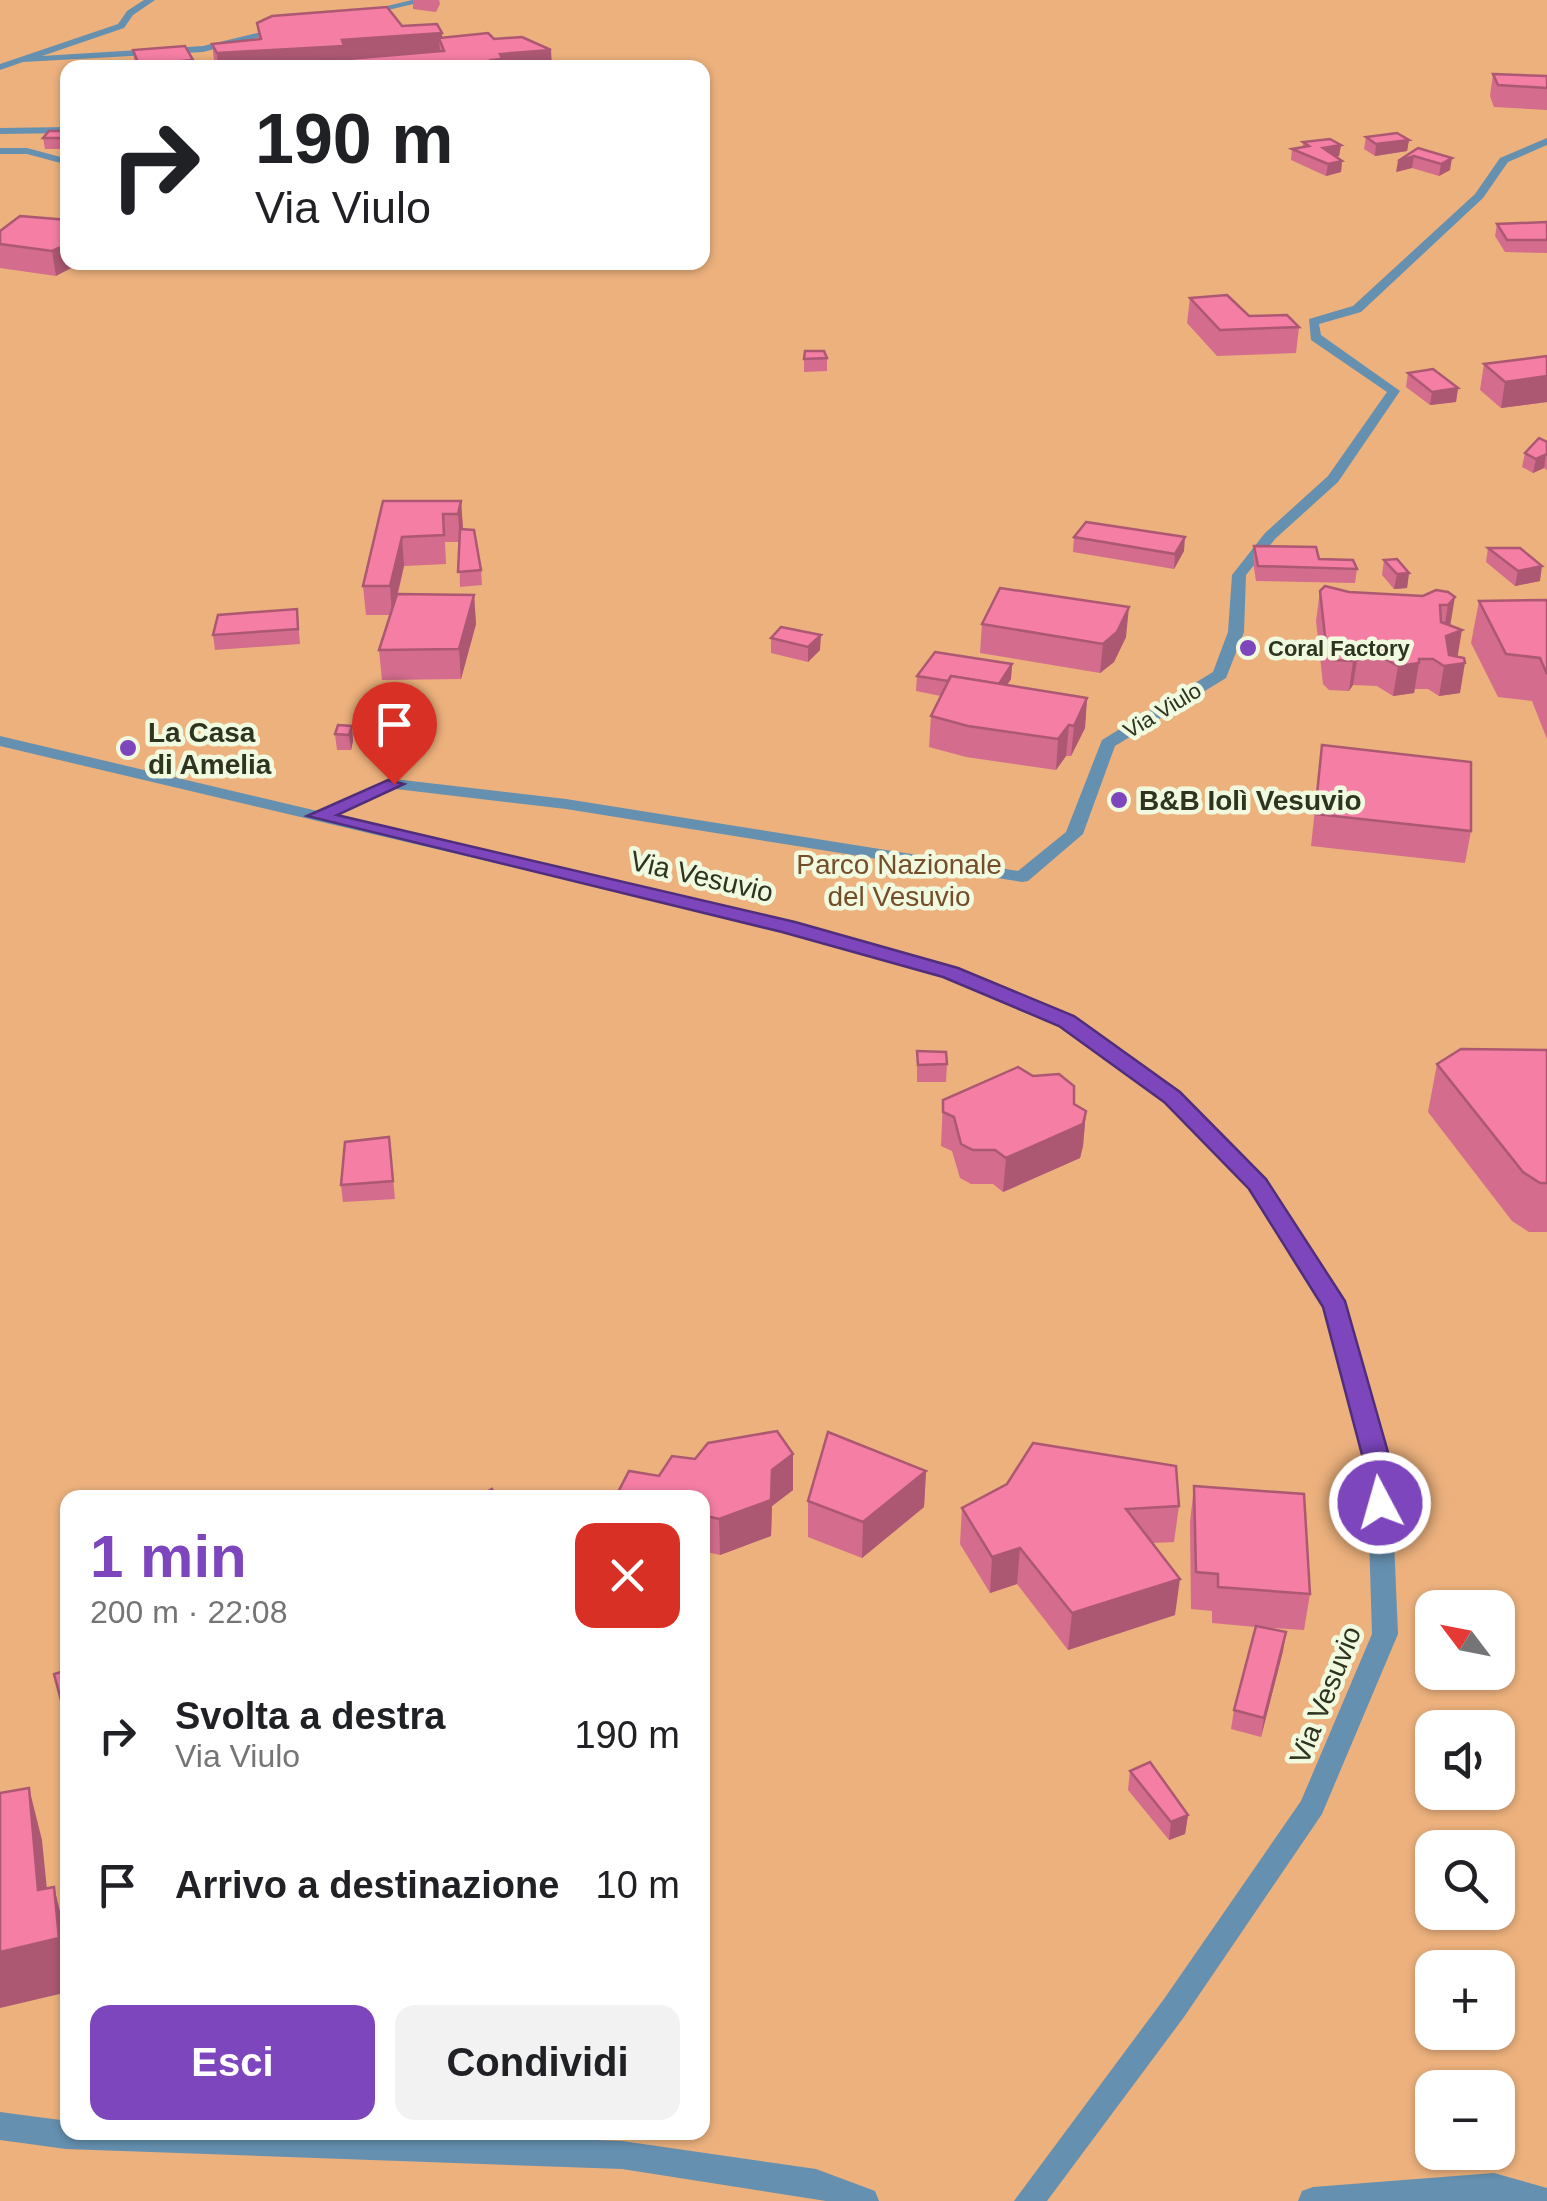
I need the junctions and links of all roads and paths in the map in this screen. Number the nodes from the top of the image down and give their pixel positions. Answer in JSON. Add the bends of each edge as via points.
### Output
{"nodes":[{"id":1,"x":150,"y":0,"type":"edge"},
{"id":2,"x":424,"y":0,"type":"edge"},
{"id":3,"x":347,"y":16,"type":"edge"},
{"id":4,"x":308,"y":24,"type":"edge"},
{"id":5,"x":25,"y":60,"type":"junction"},
{"id":6,"x":0,"y":67,"type":"edge"},
{"id":7,"x":60,"y":130,"type":"edge"},
{"id":8,"x":0,"y":131,"type":"edge"},
{"id":9,"x":1547,"y":141,"type":"edge"},
{"id":10,"x":0,"y":152,"type":"edge"},
{"id":11,"x":60,"y":160,"type":"edge"},
{"id":12,"x":0,"y":741,"type":"edge"},
{"id":13,"x":317,"y":816,"type":"junction"},
{"id":14,"x":0,"y":2126,"type":"edge"},
{"id":15,"x":60,"y":2134,"type":"edge"},
{"id":16,"x":205,"y":2140,"type":"edge"},
{"id":17,"x":864,"y":2201,"type":"edge"},
{"id":18,"x":1029,"y":2201,"type":"edge"},
{"id":19,"x":1313,"y":2201,"type":"edge"},
{"id":20,"x":1544,"y":2201,"type":"edge"}],
"edges":[{"from":1,"to":5,"type":"street","via":[[121,26]]},
{"from":2,"to":3,"type":"street"},
{"from":4,"to":5,"type":"street","via":[[204,49]]},
{"from":5,"to":6,"type":"street"},
{"from":7,"to":8,"type":"street"},
{"from":9,"to":13,"type":"street","name":"Via Viulo","via":[[1504,160],[1460,216],[1357,309],[1313,322],[1315,337],[1394,391],[1333,479],[1239,574],[1236,632],[1220,675],[1108,742],[1074,834],[1022,877],[566,804],[394,784]]},
{"from":10,"to":11,"type":"street"},
{"from":12,"to":13,"type":"street","name":"Via Vesuvio"},
{"from":13,"to":18,"type":"street","name":"Via Vesuvio","via":[[788,927],[951,973],[1066,1021],[1172,1097],[1258,1184],[1336,1307],[1379,1470],[1385,1634],[1312,1806],[1174,2008]]},
{"from":14,"to":15,"type":"street"},
{"from":16,"to":17,"type":"street","via":[[622,2155],[816,2183]]},
{"from":19,"to":20,"type":"street","via":[[1494,2187]]}]}
